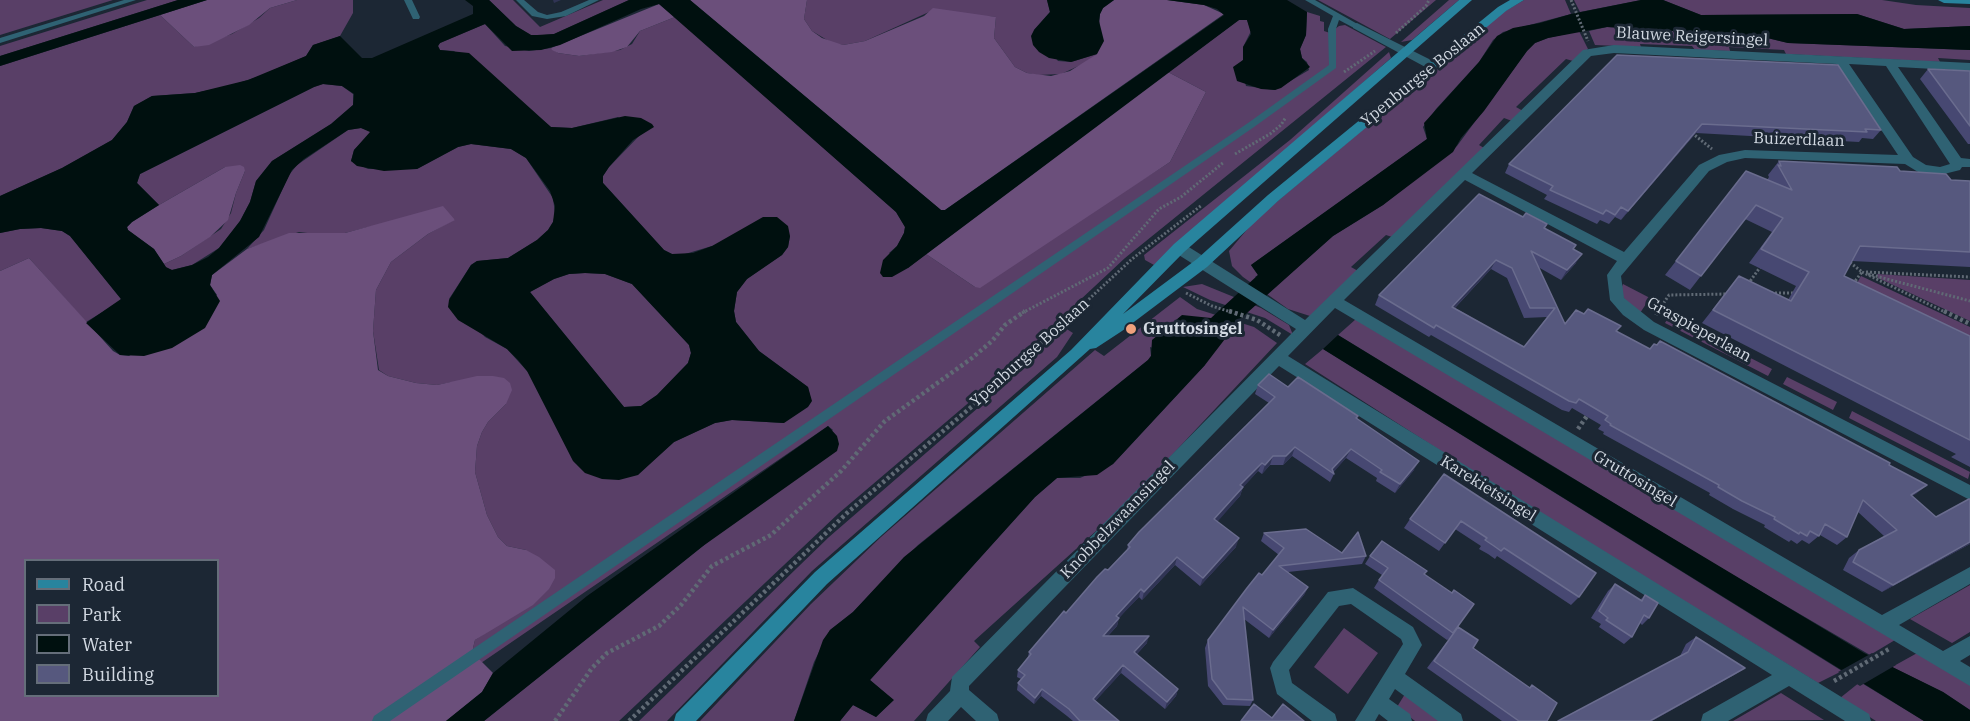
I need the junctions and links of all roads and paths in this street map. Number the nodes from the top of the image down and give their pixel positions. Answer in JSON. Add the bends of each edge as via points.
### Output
{"nodes":[{"id":1,"x":132,"y":0,"type":"edge"},
{"id":2,"x":408,"y":0,"type":"edge"},
{"id":3,"x":520,"y":0,"type":"edge"},
{"id":4,"x":595,"y":0,"type":"edge"},
{"id":5,"x":1309,"y":0,"type":"edge"},
{"id":6,"x":1429,"y":0,"type":"edge"},
{"id":7,"x":1466,"y":0,"type":"edge"},
{"id":8,"x":1518,"y":0,"type":"edge"},
{"id":9,"x":1571,"y":0,"type":"edge"},
{"id":10,"x":1944,"y":0,"type":"edge"},
{"id":11,"x":1970,"y":1,"type":"edge"},
{"id":12,"x":1434,"y":7,"type":"dead end"},
{"id":13,"x":1337,"y":15,"type":"junction"},
{"id":14,"x":416,"y":17,"type":"dead end"},
{"id":15,"x":1357,"y":26,"type":"joint"},
{"id":16,"x":0,"y":41,"type":"edge"},
{"id":17,"x":1589,"y":43,"type":"dead end"},
{"id":18,"x":1392,"y":44,"type":"junction"},
{"id":19,"x":1405,"y":52,"type":"junction"},
{"id":20,"x":1374,"y":58,"type":"dead end"},
{"id":21,"x":1840,"y":60,"type":"junction"},
{"id":22,"x":1889,"y":62,"type":"junction"},
{"id":23,"x":1433,"y":66,"type":"junction"},
{"id":24,"x":1970,"y":67,"type":"edge"},
{"id":25,"x":1337,"y":77,"type":"dead end"},
{"id":26,"x":1292,"y":110,"type":"dead end"},
{"id":27,"x":1687,"y":128,"type":"edge"},
{"id":28,"x":1724,"y":158,"type":"junction"},
{"id":29,"x":1908,"y":160,"type":"junction"},
{"id":30,"x":1963,"y":163,"type":"edge"},
{"id":31,"x":1463,"y":174,"type":"junction"},
{"id":32,"x":1207,"y":201,"type":"dead end"},
{"id":33,"x":1179,"y":248,"type":"junction"},
{"id":34,"x":1845,"y":258,"type":"edge"},
{"id":35,"x":1626,"y":259,"type":"junction"},
{"id":36,"x":1202,"y":263,"type":"junction"},
{"id":37,"x":1761,"y":265,"type":"edge"},
{"id":38,"x":1862,"y":272,"type":"junction"},
{"id":39,"x":1970,"y":277,"type":"edge"},
{"id":40,"x":1748,"y":284,"type":"edge"},
{"id":41,"x":1846,"y":292,"type":"edge"},
{"id":42,"x":1800,"y":293,"type":"edge"},
{"id":43,"x":1729,"y":294,"type":"edge"},
{"id":44,"x":1764,"y":294,"type":"edge"},
{"id":45,"x":1190,"y":295,"type":"dead end"},
{"id":46,"x":1334,"y":301,"type":"junction"},
{"id":47,"x":1970,"y":301,"type":"edge"},
{"id":48,"x":1257,"y":320,"type":"joint"},
{"id":49,"x":1970,"y":324,"type":"edge"},
{"id":50,"x":1649,"y":326,"type":"junction"},
{"id":51,"x":1306,"y":328,"type":"junction"},
{"id":52,"x":1292,"y":342,"type":"junction"},
{"id":53,"x":1076,"y":354,"type":"junction"},
{"id":54,"x":1277,"y":357,"type":"junction"},
{"id":55,"x":1594,"y":406,"type":"edge"},
{"id":56,"x":1569,"y":440,"type":"junction"},
{"id":57,"x":1970,"y":493,"type":"edge"},
{"id":58,"x":1970,"y":575,"type":"edge"},
{"id":59,"x":1882,"y":625,"type":"junction"},
{"id":60,"x":1898,"y":644,"type":"dead end"},
{"id":61,"x":1970,"y":645,"type":"edge"},
{"id":62,"x":1943,"y":661,"type":"junction"},
{"id":63,"x":1788,"y":676,"type":"junction"},
{"id":64,"x":1394,"y":677,"type":"junction"},
{"id":65,"x":1970,"y":677,"type":"edge"},
{"id":66,"x":1830,"y":684,"type":"dead end"},
{"id":67,"x":959,"y":688,"type":"junction"},
{"id":68,"x":1378,"y":702,"type":"junction"},
{"id":69,"x":1848,"y":718,"type":"edge"},
{"id":70,"x":379,"y":721,"type":"edge"},
{"id":71,"x":555,"y":721,"type":"edge"},
{"id":72,"x":629,"y":721,"type":"edge"},
{"id":73,"x":683,"y":721,"type":"edge"},
{"id":74,"x":935,"y":721,"type":"edge"},
{"id":75,"x":990,"y":721,"type":"edge"},
{"id":76,"x":1328,"y":721,"type":"edge"},
{"id":77,"x":1364,"y":721,"type":"edge"},
{"id":78,"x":1403,"y":721,"type":"edge"},
{"id":79,"x":1454,"y":721,"type":"edge"},
{"id":80,"x":1710,"y":721,"type":"edge"}],
"edges":[{"from":1,"to":16,"type":"lane"},
{"from":2,"to":14,"type":"lane"},
{"from":3,"to":4,"type":"lane","via":[[535,14],[547,17]]},
{"from":5,"to":13,"type":"lane"},
{"from":6,"to":18,"type":"path","via":[[1390,39]]},
{"from":7,"to":19,"type":"main road","name":"Ypenburgse Boslaan"},
{"from":8,"to":23,"type":"main road","name":"Ypenburgse Boslaan"},
{"from":9,"to":17,"type":"path"},
{"from":10,"to":11,"type":"main road"},
{"from":12,"to":18,"type":"path"},
{"from":13,"to":15,"type":"lane"},
{"from":13,"to":70,"type":"lane","via":[[1332,29],[1333,66]]},
{"from":15,"to":18,"type":"street"},
{"from":18,"to":19,"type":"street"},
{"from":18,"to":20,"type":"path"},
{"from":18,"to":25,"type":"path"},
{"from":19,"to":23,"type":"street"},
{"from":19,"to":33,"type":"main road","name":"Ypenburgse Boslaan"},
{"from":21,"to":22,"type":"street","name":"Blauwe Reigersingel"},
{"from":21,"to":29,"type":"street"},
{"from":21,"to":31,"type":"street","name":"Blauwe Reigersingel","via":[[1614,49],[1587,53]]},
{"from":22,"to":24,"type":"street","name":"Blauwe Reigersingel"},
{"from":22,"to":30,"type":"street","name":"Buizerdlaan"},
{"from":23,"to":36,"type":"main road","name":"Ypenburgse Boslaan","via":[[1273,198]]},
{"from":26,"to":71,"type":"path","via":[[1270,134],[1229,157],[1181,197],[1159,209],[1108,268],[1016,316],[972,358],[885,422],[841,471],[771,535],[712,566],[659,626],[608,653],[592,668]]},
{"from":27,"to":28,"type":"path"},
{"from":28,"to":29,"type":"street","name":"Buizerdlaan","via":[[1745,154]]},
{"from":28,"to":35,"type":"street","name":"Buizerdlaan","via":[[1704,168]]},
{"from":29,"to":30,"type":"street","name":"Buizerdlaan","via":[[1923,169],[1940,171]]},
{"from":31,"to":35,"type":"street"},
{"from":31,"to":46,"type":"street","name":"Blauwe Reigersingel"},
{"from":32,"to":72,"type":"path","name":"Ypenburgse Boslaan","via":[[1132,259],[990,391],[847,513]]},
{"from":33,"to":36,"type":"street"},
{"from":33,"to":53,"type":"main road","name":"Ypenburgse Boslaan"},
{"from":34,"to":38,"type":"path"},
{"from":35,"to":50,"type":"street","name":"Graspieperlaan","via":[[1614,275],[1617,300]]},
{"from":36,"to":51,"type":"street"},
{"from":36,"to":53,"type":"main road","name":"Ypenburgse Boslaan","via":[[1123,324]]},
{"from":37,"to":40,"type":"path"},
{"from":38,"to":39,"type":"path"},
{"from":38,"to":41,"type":"path"},
{"from":38,"to":47,"type":"path"},
{"from":38,"to":49,"type":"path"},
{"from":42,"to":44,"type":"path"},
{"from":43,"to":50,"type":"path","via":[[1669,295]]},
{"from":45,"to":48,"type":"path"},
{"from":46,"to":51,"type":"street"},
{"from":46,"to":56,"type":"street","name":"Gruttosingel"},
{"from":48,"to":52,"type":"path"},
{"from":50,"to":57,"type":"street","name":"Graspieperlaan"},
{"from":51,"to":52,"type":"street"},
{"from":52,"to":54,"type":"street"},
{"from":53,"to":73,"type":"main road","name":"Ypenburgse Boslaan","via":[[821,578]]},
{"from":54,"to":63,"type":"street","name":"Karekietsingel"},
{"from":54,"to":67,"type":"street","name":"Knobbelzwaansingel"},
{"from":55,"to":56,"type":"path"},
{"from":56,"to":59,"type":"street","name":"Gruttosingel"},
{"from":58,"to":59,"type":"street"},
{"from":59,"to":62,"type":"street","name":"Gruttosingel"},
{"from":60,"to":66,"type":"path"},
{"from":61,"to":62,"type":"street"},
{"from":62,"to":65,"type":"street","name":"Gruttosingel"},
{"from":63,"to":69,"type":"street","name":"Karekietsingel"},
{"from":63,"to":80,"type":"street"},
{"from":64,"to":68,"type":"street"},
{"from":64,"to":76,"type":"street","via":[[1413,645],[1407,633],[1353,596],[1334,598],[1279,668],[1284,688]]},
{"from":64,"to":79,"type":"street"},
{"from":67,"to":74,"type":"street","name":"Knobbelzwaansingel"},
{"from":67,"to":75,"type":"street"},
{"from":68,"to":77,"type":"street"},
{"from":68,"to":78,"type":"street"}]}
